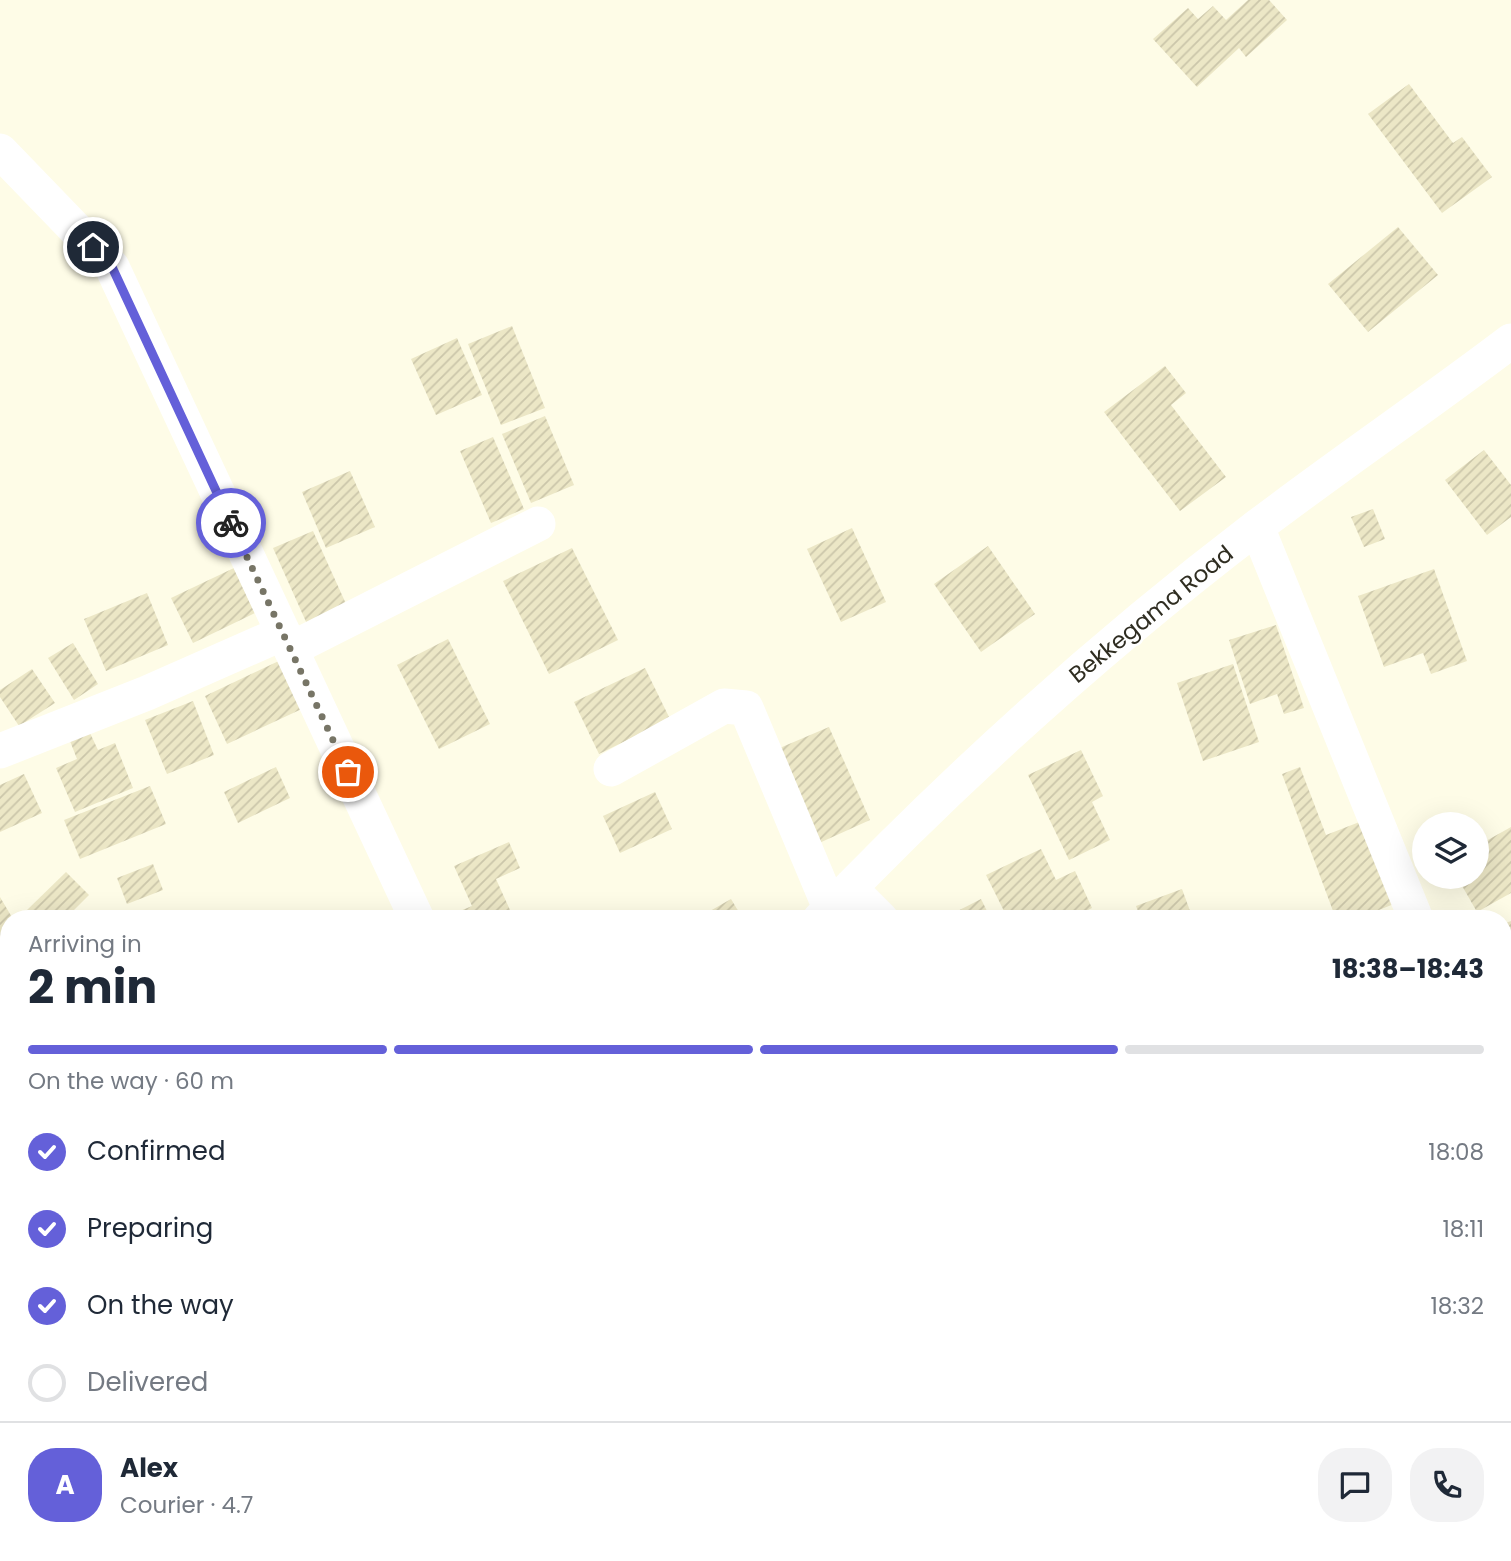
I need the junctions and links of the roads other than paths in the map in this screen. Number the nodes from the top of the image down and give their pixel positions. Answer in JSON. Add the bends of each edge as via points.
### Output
{"nodes":[{"id":1,"x":0,"y":151,"type":"edge"},
{"id":2,"x":1511,"y":341,"type":"edge"},
{"id":3,"x":538,"y":524,"type":"dead end"},
{"id":4,"x":1257,"y":527,"type":"junction"},
{"id":5,"x":287,"y":641,"type":"junction"},
{"id":6,"x":0,"y":751,"type":"edge"},
{"id":7,"x":611,"y":769,"type":"dead end"},
{"id":8,"x":833,"y":905,"type":"edge"},
{"id":9,"x":412,"y":910,"type":"edge"},
{"id":10,"x":850,"y":910,"type":"edge"},
{"id":11,"x":1412,"y":910,"type":"edge"}],
"edges":[{"from":1,"to":5,"type":"street","via":[[112,267]]},
{"from":2,"to":4,"type":"street","name":"Bekkegama Road"},
{"from":3,"to":5,"type":"street"},
{"from":4,"to":8,"type":"street","name":"Bekkegama Road","via":[[1085,666],[914,821]]},
{"from":4,"to":11,"type":"street"},
{"from":5,"to":6,"type":"street"},
{"from":5,"to":9,"type":"street"},
{"from":7,"to":8,"type":"street","via":[[724,706],[746,708]]},
{"from":8,"to":10,"type":"street"}]}
